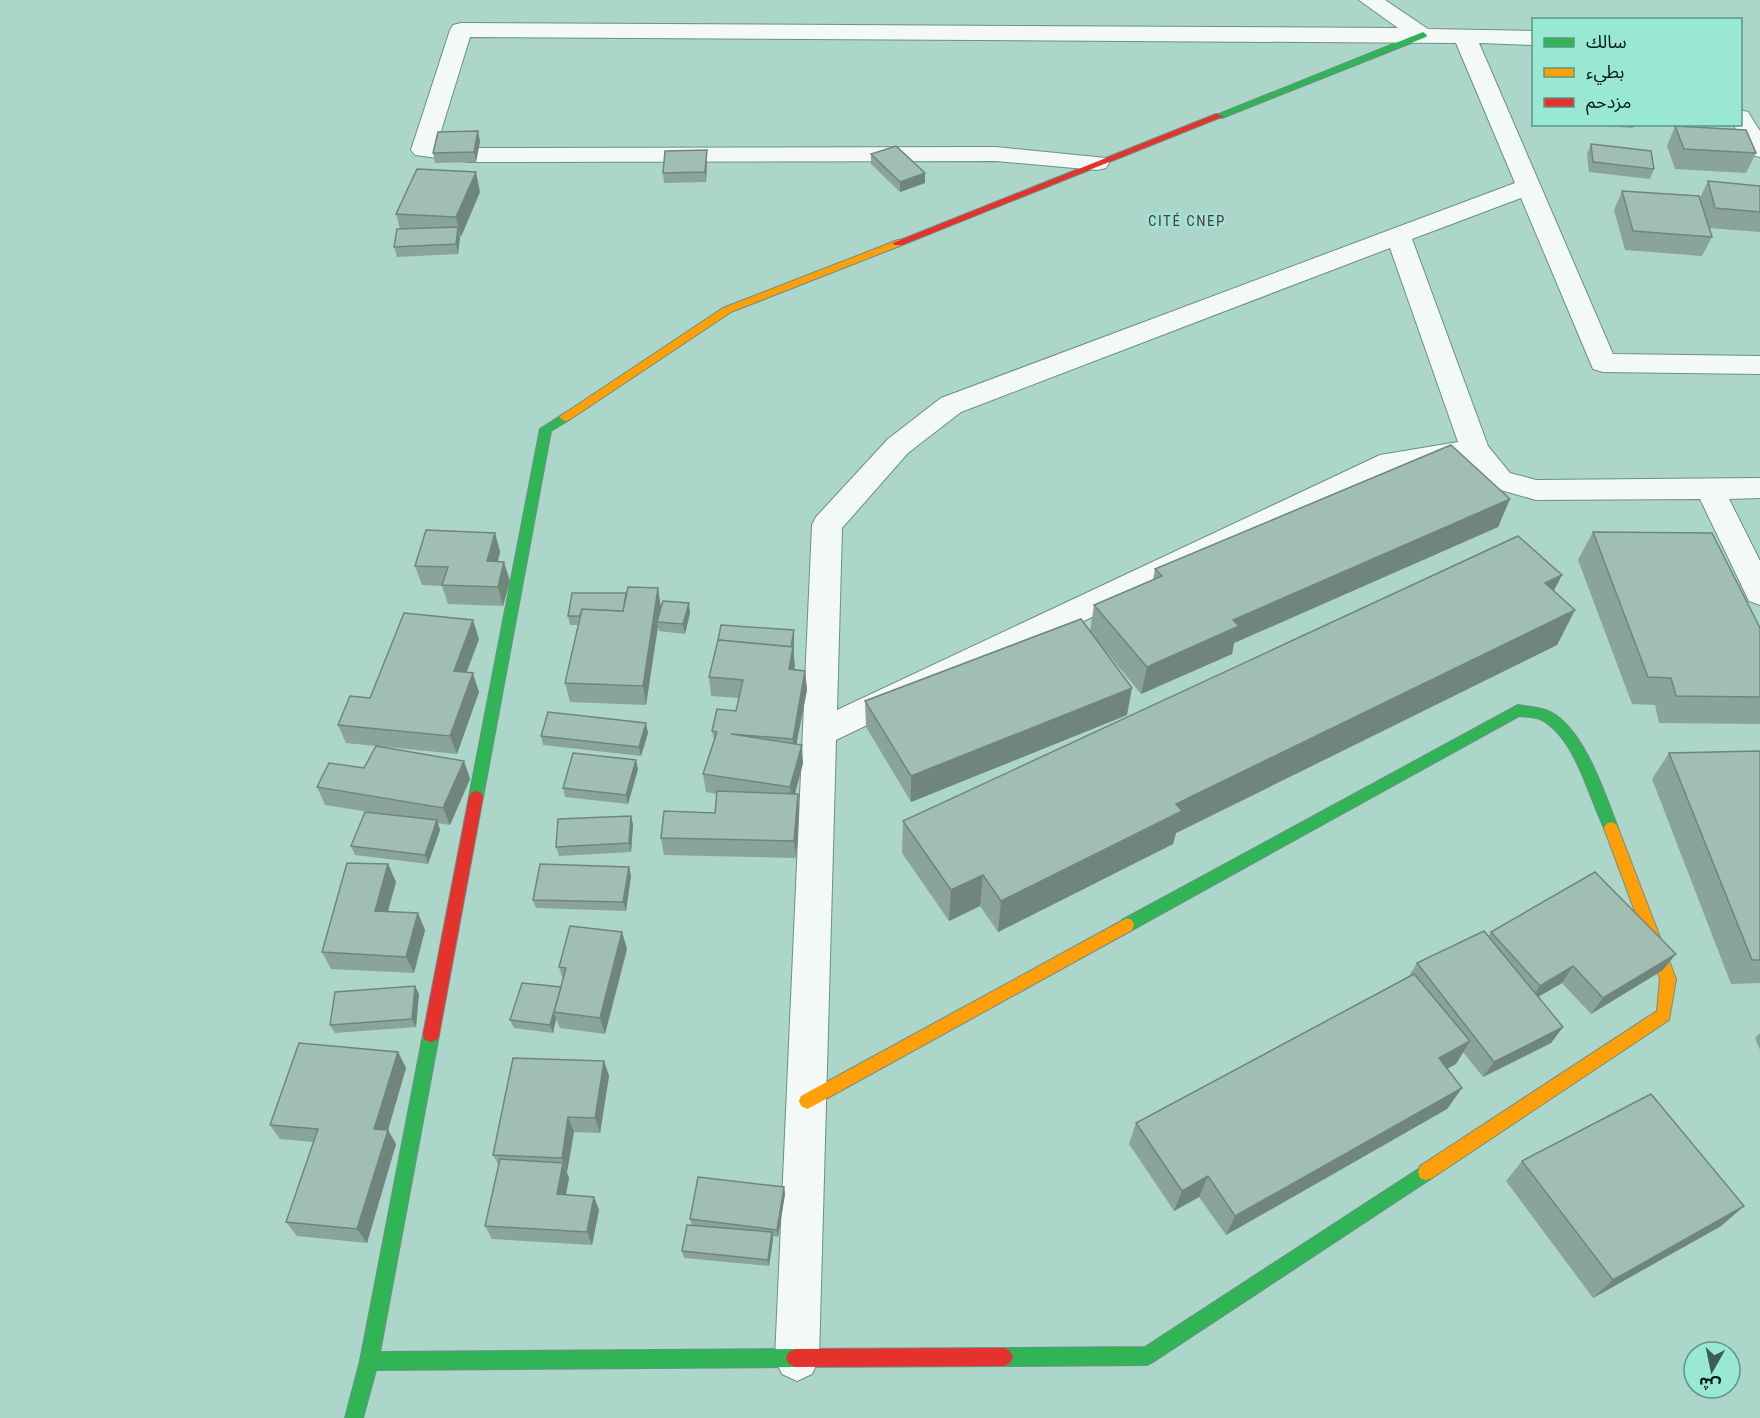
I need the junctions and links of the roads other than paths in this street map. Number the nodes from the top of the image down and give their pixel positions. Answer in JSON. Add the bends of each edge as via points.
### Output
{"nodes":[{"id":1,"x":1370,"y":0,"type":"edge"},
{"id":2,"x":1423,"y":35,"type":"junction"},
{"id":3,"x":1465,"y":37,"type":"junction"},
{"id":4,"x":1532,"y":38,"type":"edge"},
{"id":5,"x":1742,"y":120,"type":"edge"},
{"id":6,"x":1760,"y":150,"type":"edge"},
{"id":7,"x":1097,"y":163,"type":"junction"},
{"id":8,"x":1529,"y":186,"type":"junction"},
{"id":9,"x":1398,"y":235,"type":"junction"},
{"id":10,"x":1760,"y":365,"type":"edge"},
{"id":11,"x":1475,"y":450,"type":"junction"},
{"id":12,"x":1760,"y":488,"type":"edge"},
{"id":13,"x":1710,"y":489,"type":"junction"},
{"id":14,"x":1760,"y":593,"type":"edge"},
{"id":15,"x":820,"y":733,"type":"junction"},
{"id":16,"x":807,"y":1101,"type":"junction"},
{"id":17,"x":797,"y":1359,"type":"junction"},
{"id":18,"x":369,"y":1361,"type":"junction"},
{"id":19,"x":354,"y":1418,"type":"edge"}],
"edges":[{"from":1,"to":2,"type":"street"},
{"from":2,"to":3,"type":"street"},
{"from":2,"to":7,"type":"street"},
{"from":2,"to":7,"type":"street","via":[[461,30],[423,150],[469,155],[996,154]]},
{"from":3,"to":4,"type":"street"},
{"from":3,"to":8,"type":"street"},
{"from":5,"to":6,"type":"street"},
{"from":7,"to":18,"type":"street","via":[[728,310],[546,429]]},
{"from":8,"to":9,"type":"street"},
{"from":8,"to":10,"type":"street","via":[[1603,363]]},
{"from":9,"to":11,"type":"street"},
{"from":9,"to":15,"type":"street","via":[[951,405],[898,446],[827,525]]},
{"from":11,"to":13,"type":"street","via":[[1500,480],[1536,490]]},
{"from":11,"to":15,"type":"street","via":[[1390,462]]},
{"from":12,"to":13,"type":"street"},
{"from":13,"to":14,"type":"street"},
{"from":15,"to":16,"type":"street"},
{"from":16,"to":17,"type":"street"},
{"from":16,"to":17,"type":"street","via":[[1518,710],[1547,716],[1566,736],[1591,776],[1668,979],[1664,1015],[1147,1356]]},
{"from":17,"to":18,"type":"street"},
{"from":18,"to":19,"type":"street"}]}
